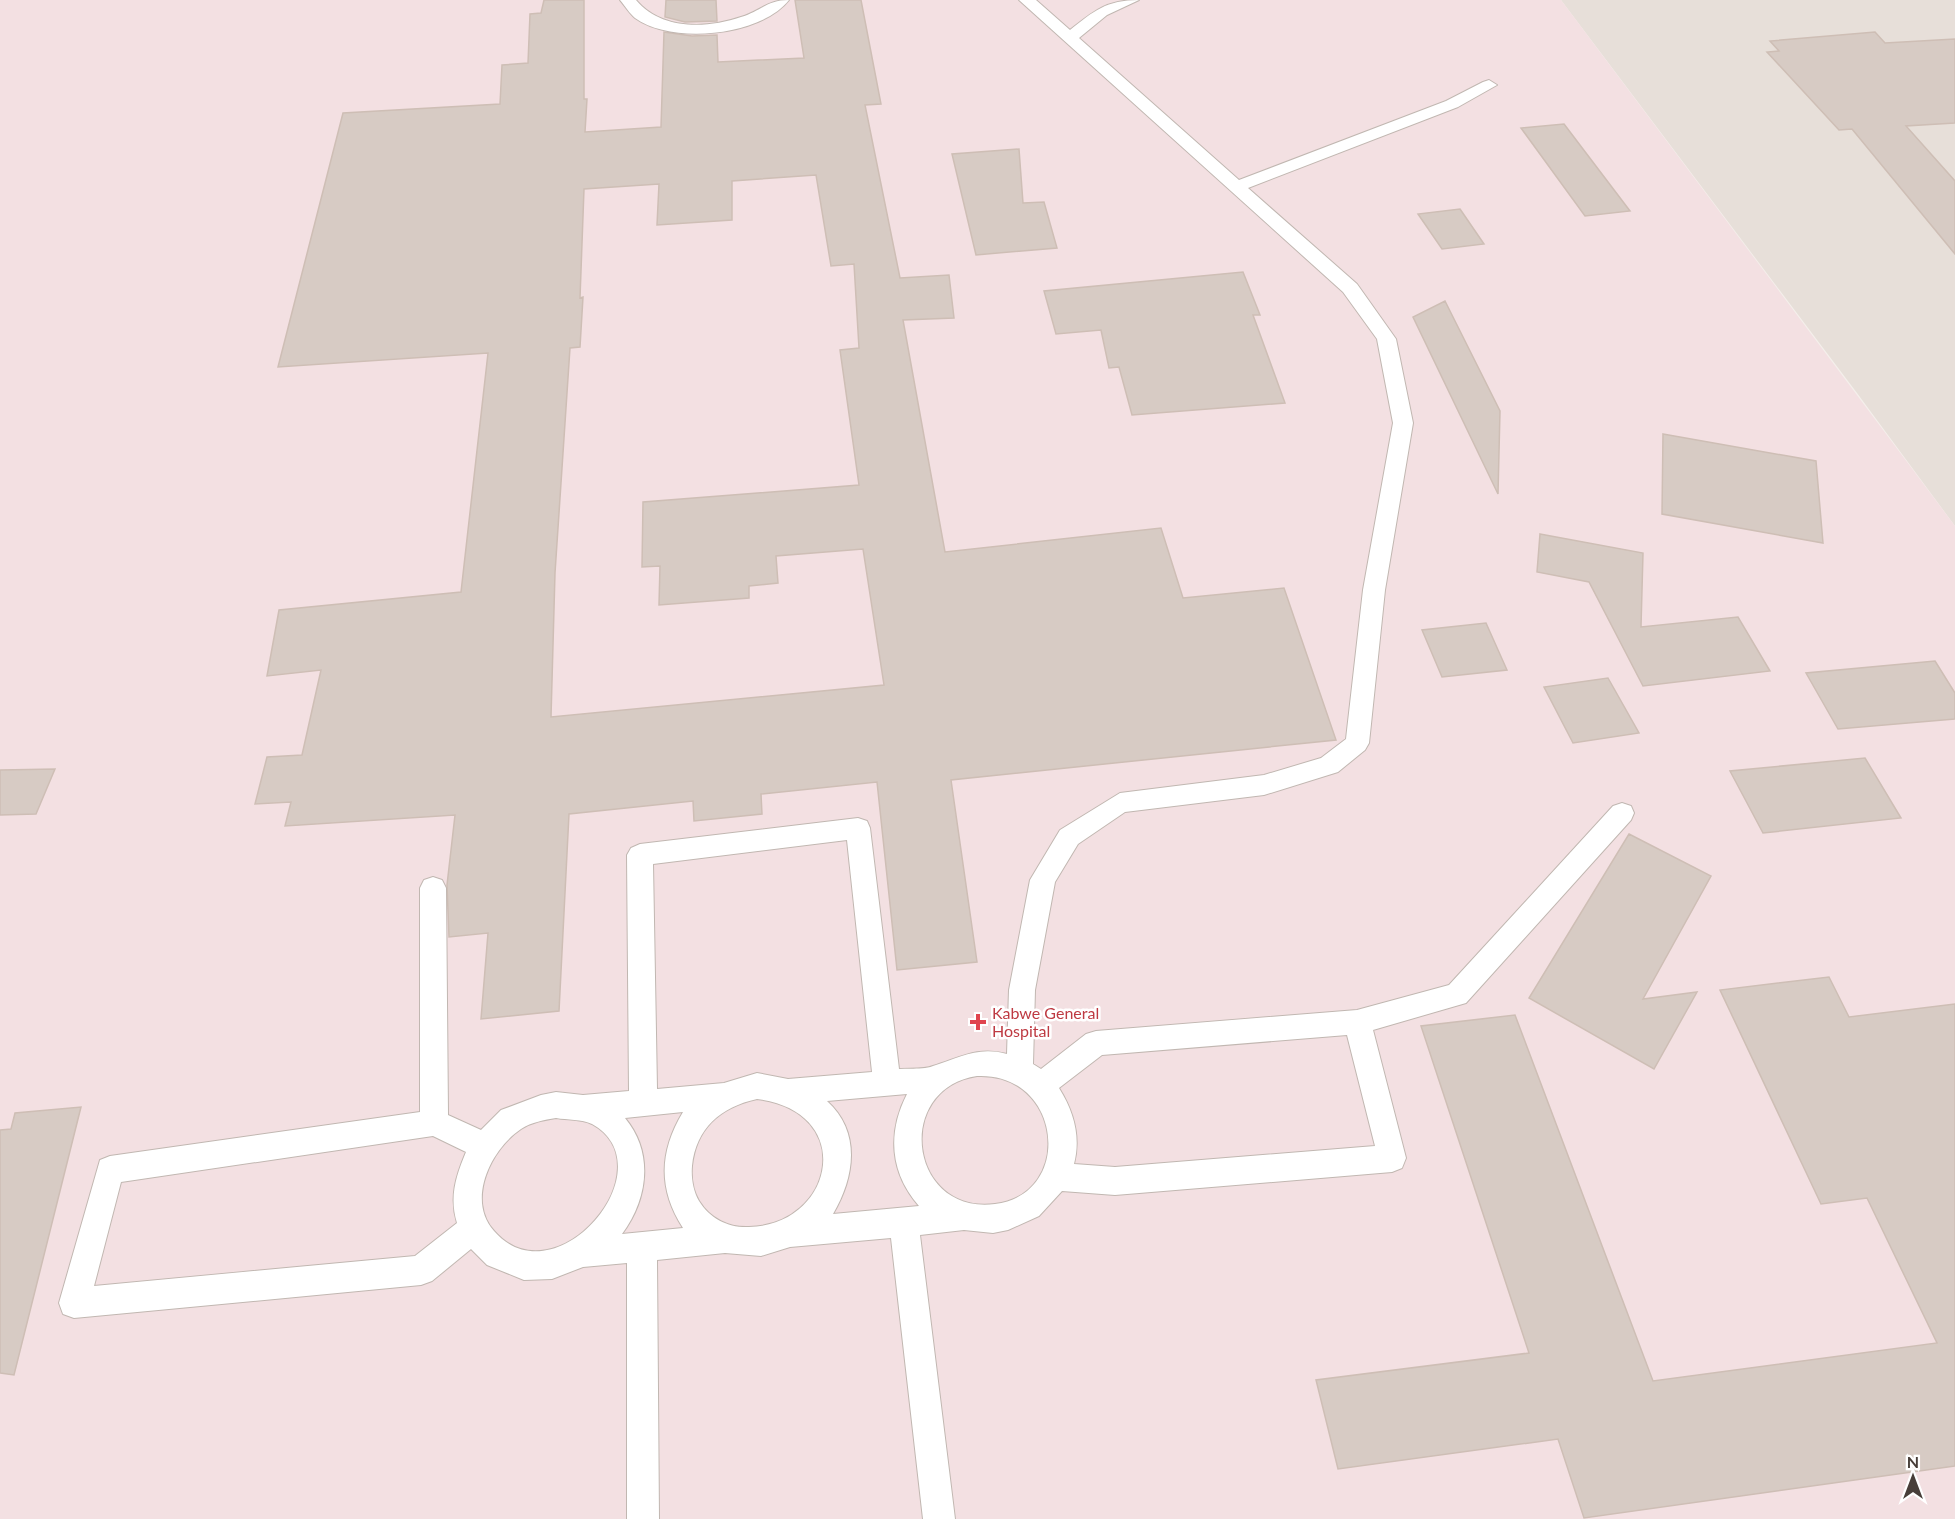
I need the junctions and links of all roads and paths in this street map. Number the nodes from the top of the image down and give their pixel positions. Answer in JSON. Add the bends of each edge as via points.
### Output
{"nodes":[{"id":1,"x":628,"y":0,"type":"edge"},
{"id":2,"x":781,"y":0,"type":"edge"},
{"id":3,"x":1026,"y":0,"type":"edge"},
{"id":4,"x":1131,"y":0,"type":"edge"},
{"id":5,"x":1070,"y":38,"type":"junction"},
{"id":6,"x":1489,"y":86,"type":"dead end"},
{"id":7,"x":1238,"y":186,"type":"junction"},
{"id":8,"x":1622,"y":813,"type":"dead end"},
{"id":9,"x":433,"y":888,"type":"dead end"},
{"id":10,"x":1357,"y":1022,"type":"junction"},
{"id":11,"x":938,"y":1079,"type":"junction"},
{"id":12,"x":1029,"y":1079,"type":"junction"},
{"id":13,"x":887,"y":1083,"type":"junction"},
{"id":14,"x":791,"y":1091,"type":"junction"},
{"id":15,"x":724,"y":1096,"type":"junction"},
{"id":16,"x":643,"y":1103,"type":"junction"},
{"id":17,"x":582,"y":1108,"type":"junction"},
{"id":18,"x":434,"y":1122,"type":"junction"},
{"id":19,"x":486,"y":1146,"type":"junction"},
{"id":20,"x":1054,"y":1177,"type":"junction"},
{"id":21,"x":965,"y":1216,"type":"junction"},
{"id":22,"x":904,"y":1222,"type":"junction"},
{"id":23,"x":473,"y":1229,"type":"junction"},
{"id":24,"x":790,"y":1233,"type":"junction"},
{"id":25,"x":723,"y":1239,"type":"junction"},
{"id":26,"x":642,"y":1247,"type":"junction"},
{"id":27,"x":583,"y":1252,"type":"junction"},
{"id":28,"x":643,"y":1519,"type":"edge"},
{"id":29,"x":939,"y":1519,"type":"edge"}],
"edges":[{"from":1,"to":2,"type":"lane","via":[[641,15],[654,22],[710,29],[748,21]]},
{"from":3,"to":5,"type":"lane"},
{"from":4,"to":5,"type":"lane","via":[[1102,12]]},
{"from":5,"to":7,"type":"lane"},
{"from":6,"to":7,"type":"lane","via":[[1452,104]]},
{"from":7,"to":12,"type":"lane","via":[[1350,288],[1386,339],[1403,423],[1374,590],[1357,743],[1329,765],[1264,785],[1120,803],[1069,837],[1043,880],[1022,990],[1021,1052]]},
{"from":8,"to":10,"type":"lane","via":[[1456,995]]},
{"from":9,"to":18,"type":"lane"},
{"from":10,"to":12,"type":"lane","via":[[1096,1043]]},
{"from":10,"to":20,"type":"lane","via":[[1392,1158],[1115,1181]]},
{"from":11,"to":12,"type":"lane","via":[[954,1069],[978,1064],[997,1065]]},
{"from":11,"to":13,"type":"lane"},
{"from":11,"to":21,"type":"lane","via":[[921,1095],[910,1114],[905,1137],[908,1159],[927,1195]]},
{"from":12,"to":20,"type":"lane","via":[[1056,1108],[1064,1138],[1062,1162]]},
{"from":13,"to":14,"type":"lane"},
{"from":13,"to":16,"type":"lane","via":[[858,828],[640,855]]},
{"from":14,"to":15,"type":"lane","via":[[757,1086]]},
{"from":14,"to":24,"type":"lane","via":[[821,1112],[831,1128],[837,1156],[833,1186],[824,1201]]},
{"from":15,"to":16,"type":"lane"},
{"from":15,"to":25,"type":"lane","via":[[693,1122],[680,1151],[677,1180],[690,1213],[704,1229]]},
{"from":16,"to":17,"type":"lane"},
{"from":17,"to":19,"type":"lane","via":[[538,1108],[499,1129]]},
{"from":17,"to":27,"type":"lane","via":[[613,1124],[630,1158],[630,1179],[620,1210],[601,1239]]},
{"from":18,"to":19,"type":"lane"},
{"from":18,"to":23,"type":"lane","via":[[110,1170],[74,1303],[421,1270]]},
{"from":19,"to":23,"type":"lane","via":[[469,1181],[467,1196]]},
{"from":20,"to":21,"type":"lane","via":[[1045,1192],[1022,1210],[986,1219]]},
{"from":21,"to":22,"type":"lane"},
{"from":22,"to":24,"type":"lane"},
{"from":22,"to":29,"type":"lane"},
{"from":23,"to":27,"type":"lane","via":[[484,1246],[518,1265],[561,1262]]},
{"from":24,"to":25,"type":"lane","via":[[765,1242]]},
{"from":25,"to":26,"type":"lane"},
{"from":26,"to":27,"type":"lane"},
{"from":26,"to":28,"type":"lane"}]}
